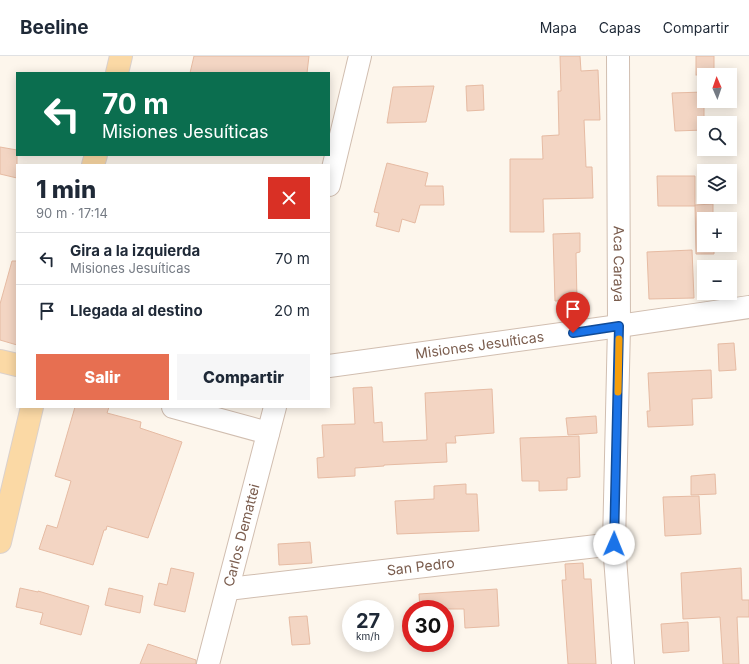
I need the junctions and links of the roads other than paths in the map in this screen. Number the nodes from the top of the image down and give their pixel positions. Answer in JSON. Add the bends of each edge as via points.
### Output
{"nodes":[{"id":1,"x":121,"y":56,"type":"edge"},
{"id":2,"x":360,"y":56,"type":"edge"},
{"id":3,"x":618,"y":56,"type":"edge"},
{"id":4,"x":117,"y":72,"type":"edge"},
{"id":5,"x":330,"y":181,"type":"edge"},
{"id":6,"x":749,"y":307,"type":"edge"},
{"id":7,"x":619,"y":326,"type":"junction"},
{"id":8,"x":0,"y":361,"type":"edge"},
{"id":9,"x":16,"y":365,"type":"edge"},
{"id":10,"x":330,"y":366,"type":"edge"},
{"id":11,"x":32,"y":408,"type":"edge"},
{"id":12,"x":177,"y":408,"type":"edge"},
{"id":13,"x":275,"y":408,"type":"edge"},
{"id":14,"x":268,"y":433,"type":"junction"},
{"id":15,"x":0,"y":542,"type":"edge"},
{"id":16,"x":614,"y":544,"type":"junction"},
{"id":17,"x":228,"y":590,"type":"junction"},
{"id":18,"x":208,"y":664,"type":"edge"},
{"id":19,"x":623,"y":664,"type":"edge"}],
"edges":[{"from":1,"to":4,"type":"main road"},
{"from":2,"to":5,"type":"street"},
{"from":3,"to":7,"type":"street","name":"Aca Caraya"},
{"from":6,"to":7,"type":"street","name":"Misiones Jesuíticas"},
{"from":7,"to":10,"type":"street","name":"Misiones Jesuíticas"},
{"from":7,"to":16,"type":"street","name":"Aca Caraya"},
{"from":8,"to":9,"type":"main road"},
{"from":11,"to":15,"type":"main road"},
{"from":12,"to":14,"type":"street"},
{"from":13,"to":14,"type":"street","name":"Carlos Demattei"},
{"from":14,"to":17,"type":"street","name":"Carlos Demattei"},
{"from":16,"to":17,"type":"street","name":"San Pedro"},
{"from":16,"to":19,"type":"street","name":"Aca Caraya"},
{"from":17,"to":18,"type":"street","name":"Carlos Demattei"}]}
